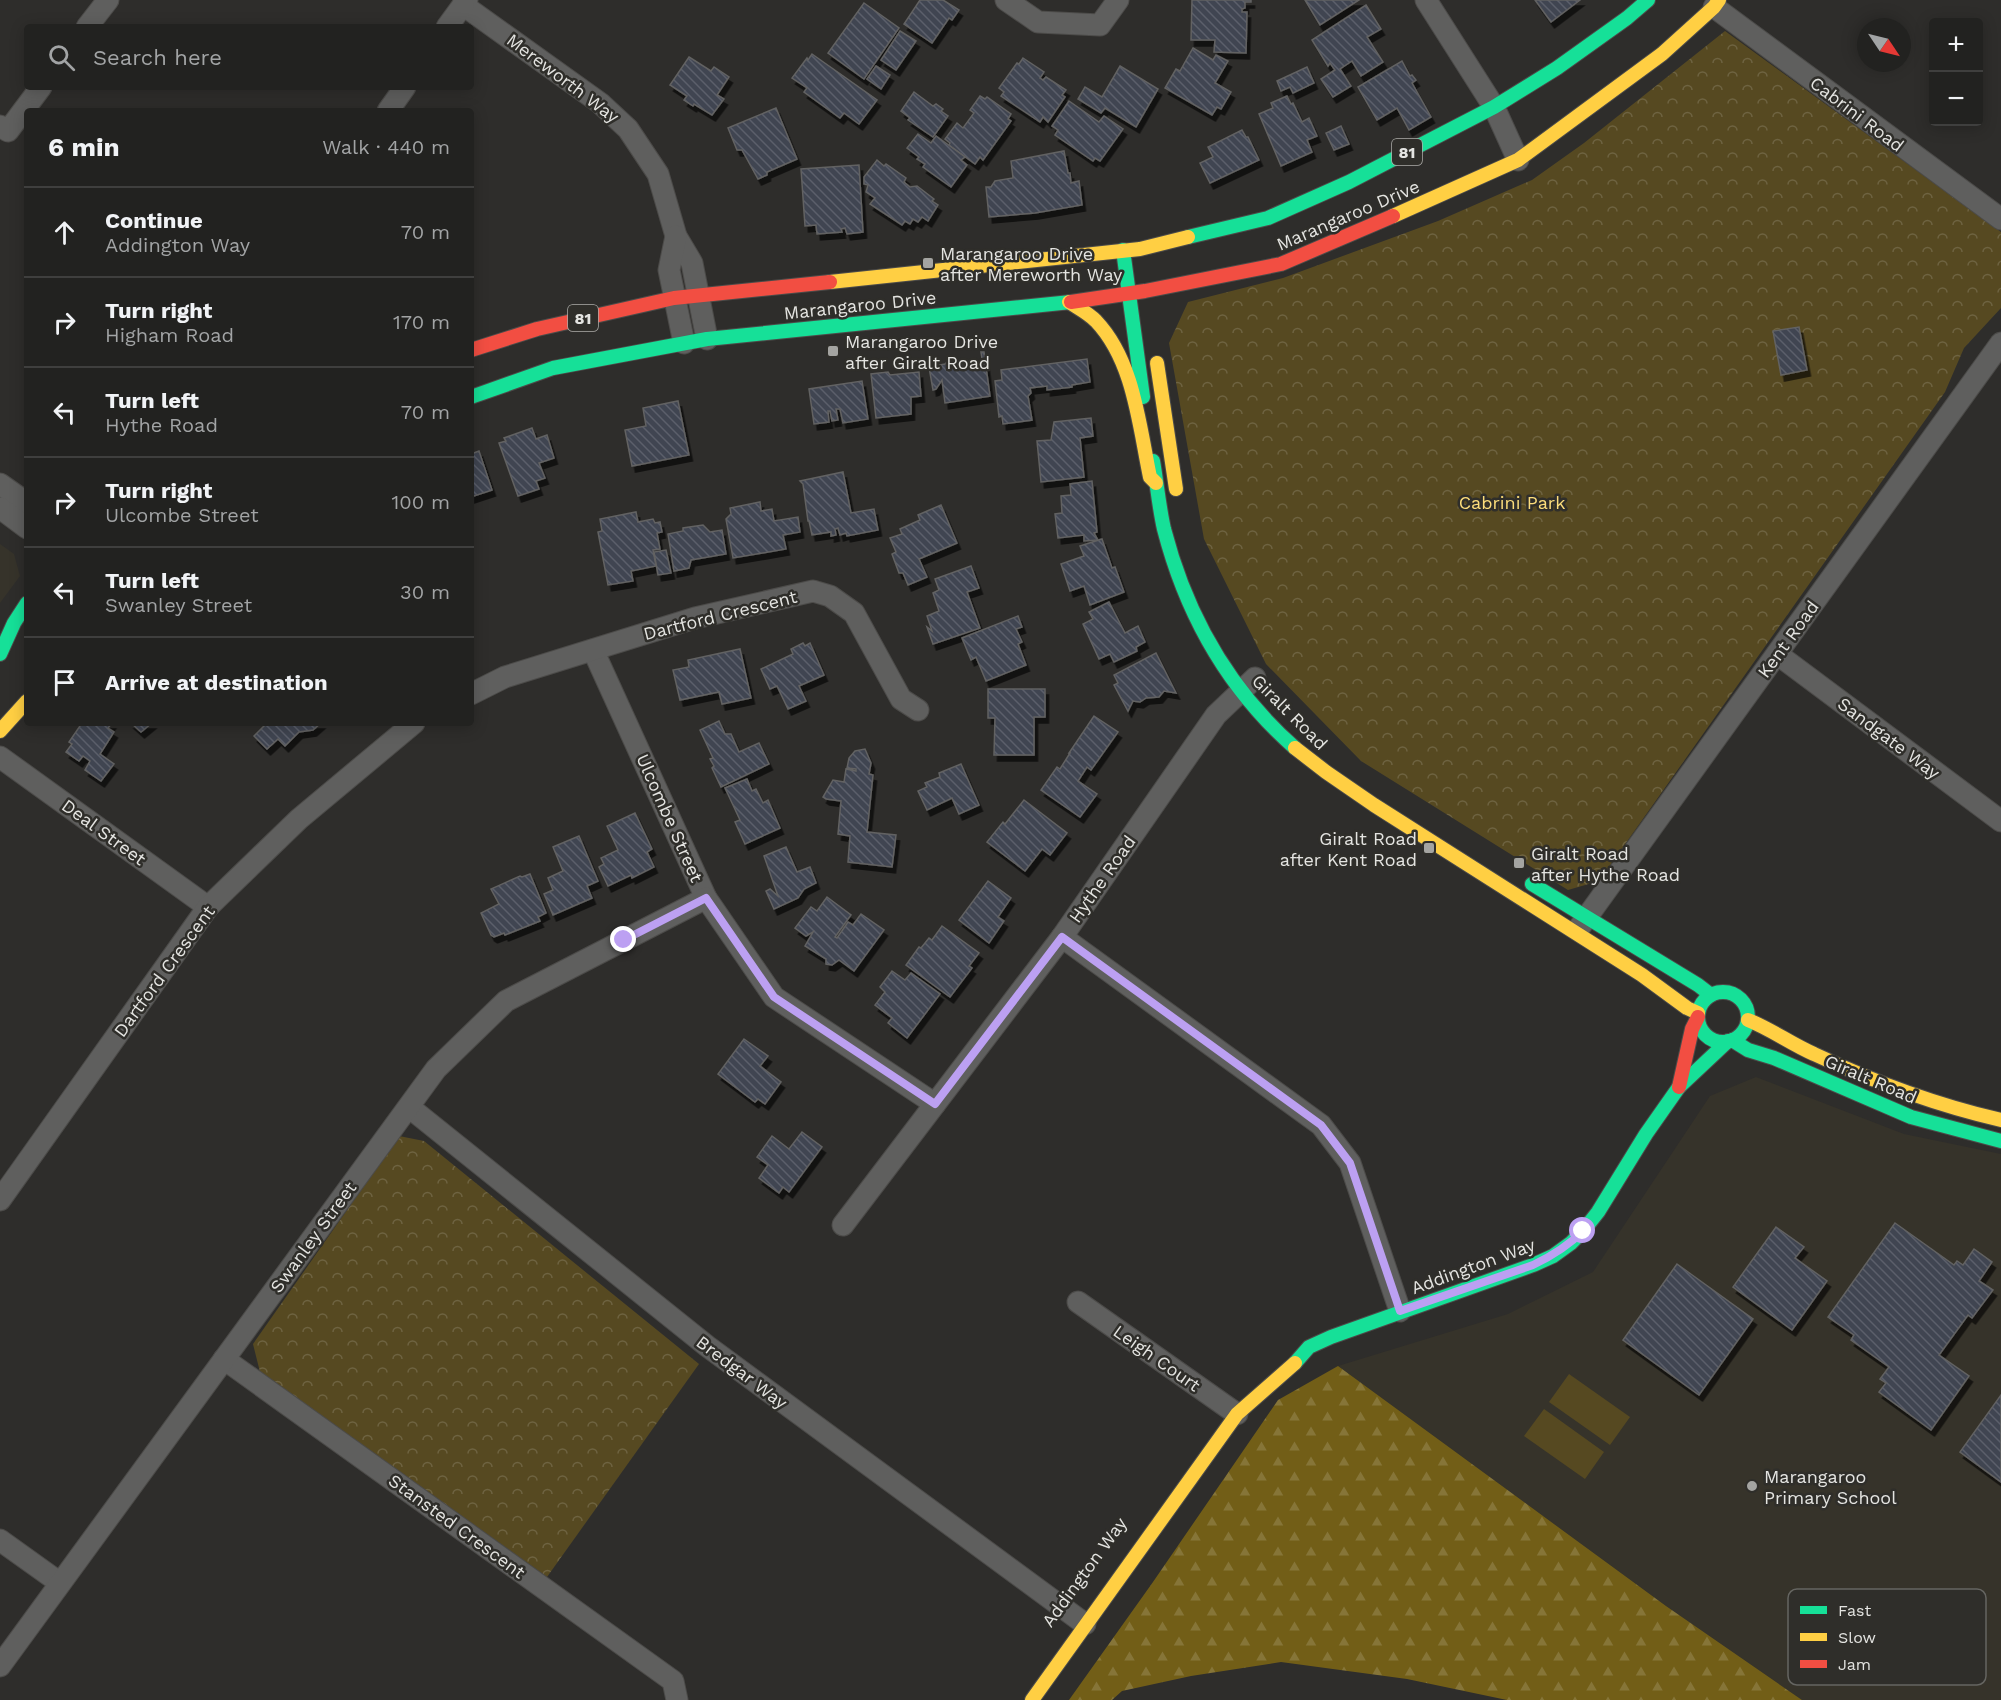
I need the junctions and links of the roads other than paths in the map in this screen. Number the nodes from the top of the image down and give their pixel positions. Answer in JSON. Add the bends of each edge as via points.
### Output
{"nodes":[{"id":1,"x":108,"y":0,"type":"edge"},
{"id":2,"x":1006,"y":0,"type":"edge"},
{"id":3,"x":1118,"y":0,"type":"edge"},
{"id":4,"x":1426,"y":0,"type":"edge"},
{"id":5,"x":1648,"y":0,"type":"edge"},
{"id":6,"x":465,"y":2,"type":"edge"},
{"id":7,"x":1716,"y":4,"type":"edge"},
{"id":8,"x":89,"y":24,"type":"edge"},
{"id":9,"x":449,"y":24,"type":"edge"},
{"id":10,"x":40,"y":90,"type":"edge"},
{"id":11,"x":403,"y":90,"type":"edge"},
{"id":12,"x":1494,"y":107,"type":"junction"},
{"id":13,"x":26,"y":108,"type":"edge"},
{"id":14,"x":389,"y":108,"type":"edge"},
{"id":15,"x":24,"y":110,"type":"edge"},
{"id":16,"x":0,"y":126,"type":"edge"},
{"id":17,"x":1518,"y":160,"type":"junction"},
{"id":18,"x":2001,"y":219,"type":"edge"},
{"id":19,"x":676,"y":236,"type":"junction"},
{"id":20,"x":1123,"y":250,"type":"junction"},
{"id":21,"x":698,"y":294,"type":"junction"},
{"id":22,"x":1128,"y":294,"type":"junction"},
{"id":23,"x":675,"y":298,"type":"junction"},
{"id":24,"x":1069,"y":302,"type":"junction"},
{"id":25,"x":707,"y":339,"type":"junction"},
{"id":26,"x":684,"y":343,"type":"junction"},
{"id":27,"x":2001,"y":343,"type":"edge"},
{"id":28,"x":474,"y":349,"type":"edge"},
{"id":29,"x":1155,"y":354,"type":"dead end"},
{"id":30,"x":474,"y":396,"type":"edge"},
{"id":31,"x":1156,"y":483,"type":"junction"},
{"id":32,"x":0,"y":484,"type":"edge"},
{"id":33,"x":1178,"y":500,"type":"dead end"},
{"id":34,"x":24,"y":501,"type":"edge"},
{"id":35,"x":0,"y":508,"type":"edge"},
{"id":36,"x":24,"y":526,"type":"edge"},
{"id":37,"x":24,"y":608,"type":"edge"},
{"id":38,"x":21,"y":641,"type":"dead end"},
{"id":39,"x":593,"y":650,"type":"junction"},
{"id":40,"x":0,"y":654,"type":"edge"},
{"id":41,"x":1777,"y":654,"type":"junction"},
{"id":42,"x":0,"y":665,"type":"edge"},
{"id":43,"x":1252,"y":682,"type":"junction"},
{"id":44,"x":474,"y":692,"type":"edge"},
{"id":45,"x":24,"y":704,"type":"edge"},
{"id":46,"x":918,"y":710,"type":"dead end"},
{"id":47,"x":410,"y":726,"type":"edge"},
{"id":48,"x":0,"y":731,"type":"edge"},
{"id":49,"x":0,"y":757,"type":"edge"},
{"id":50,"x":1999,"y":816,"type":"edge"},
{"id":51,"x":1523,"y":878,"type":"dead end"},
{"id":52,"x":706,"y":898,"type":"junction"},
{"id":53,"x":208,"y":907,"type":"junction"},
{"id":54,"x":1581,"y":925,"type":"junction"},
{"id":55,"x":1062,"y":937,"type":"junction"},
{"id":56,"x":1711,"y":995,"type":"junction"},
{"id":57,"x":1698,"y":1015,"type":"junction"},
{"id":58,"x":1748,"y":1020,"type":"junction"},
{"id":59,"x":1730,"y":1040,"type":"junction"},
{"id":60,"x":1679,"y":1087,"type":"junction"},
{"id":61,"x":935,"y":1104,"type":"junction"},
{"id":62,"x":409,"y":1107,"type":"junction"},
{"id":63,"x":2001,"y":1120,"type":"edge"},
{"id":64,"x":2001,"y":1141,"type":"edge"},
{"id":65,"x":0,"y":1200,"type":"edge"},
{"id":66,"x":843,"y":1225,"type":"dead end"},
{"id":67,"x":1078,"y":1302,"type":"dead end"},
{"id":68,"x":1400,"y":1311,"type":"junction"},
{"id":69,"x":1292,"y":1347,"type":"dead end"},
{"id":70,"x":1309,"y":1347,"type":"junction"},
{"id":71,"x":224,"y":1359,"type":"junction"},
{"id":72,"x":1227,"y":1408,"type":"junction"},
{"id":73,"x":0,"y":1540,"type":"edge"},
{"id":74,"x":60,"y":1583,"type":"junction"},
{"id":75,"x":1076,"y":1618,"type":"junction"},
{"id":76,"x":0,"y":1666,"type":"edge"},
{"id":77,"x":677,"y":1700,"type":"edge"},
{"id":78,"x":1032,"y":1700,"type":"edge"}],
"edges":[{"from":1,"to":8,"type":"street"},
{"from":2,"to":3,"type":"street","via":[[1038,22],[1100,25]]},
{"from":4,"to":12,"type":"street"},
{"from":5,"to":12,"type":"street","name":"Marangaroo Drive","number":"81","via":[[1557,68]]},
{"from":6,"to":9,"type":"street"},
{"from":6,"to":19,"type":"street","name":"Mereworth Way","via":[[600,103],[628,129],[658,174]]},
{"from":7,"to":17,"type":"street","name":"Marangaroo Drive","via":[[1653,61]]},
{"from":7,"to":18,"type":"street","name":"Cabrini Road"},
{"from":10,"to":13,"type":"street"},
{"from":11,"to":14,"type":"street"},
{"from":12,"to":17,"type":"street"},
{"from":12,"to":20,"type":"street","name":"Marangaroo Drive","number":"81","via":[[1349,182],[1268,218],[1141,254]]},
{"from":15,"to":16,"type":"street","via":[[8,131]]},
{"from":17,"to":22,"type":"street","name":"Marangaroo Drive","via":[[1281,264]]},
{"from":19,"to":21,"type":"street","name":"Mereworth Way","via":[[692,263]]},
{"from":19,"to":23,"type":"street","name":"Mereworth Way","via":[[669,270]]},
{"from":20,"to":21,"type":"street","name":"Marangaroo Drive","number":"81"},
{"from":20,"to":22,"type":"street","name":"Giralt Road"},
{"from":21,"to":23,"type":"street","name":"Marangaroo Drive","number":"81"},
{"from":21,"to":25,"type":"street","name":"Mereworth Way"},
{"from":22,"to":24,"type":"street","name":"Marangaroo Drive"},
{"from":22,"to":31,"type":"street","name":"Giralt Road"},
{"from":23,"to":26,"type":"street","name":"Mereworth Way"},
{"from":23,"to":28,"type":"street","name":"Marangaroo Drive","number":"81","via":[[537,329]]},
{"from":24,"to":25,"type":"street","name":"Marangaroo Drive"},
{"from":24,"to":31,"type":"street","via":[[1095,320],[1120,356],[1150,477]]},
{"from":25,"to":26,"type":"street","name":"Marangaroo Drive"},
{"from":26,"to":30,"type":"street","name":"Marangaroo Drive","via":[[553,368]]},
{"from":27,"to":41,"type":"street","name":"Kent Road"},
{"from":29,"to":33,"type":"street"},
{"from":31,"to":43,"type":"street","name":"Giralt Road","via":[[1176,568],[1218,657]]},
{"from":32,"to":34,"type":"street"},
{"from":35,"to":36,"type":"street"},
{"from":37,"to":40,"type":"street"},
{"from":38,"to":42,"type":"street"},
{"from":39,"to":44,"type":"street","name":"Dartford Crescent","via":[[505,677]]},
{"from":39,"to":46,"type":"street","name":"Dartford Crescent","via":[[695,618],[813,591],[830,596],[854,613],[901,699]]},
{"from":39,"to":52,"type":"street","name":"Ulcombe Street"},
{"from":41,"to":50,"type":"street","name":"Sandgate Way"},
{"from":41,"to":54,"type":"street","name":"Kent Road"},
{"from":43,"to":54,"type":"street","name":"Giralt Road","via":[[1276,730],[1343,786]]},
{"from":43,"to":55,"type":"street","name":"Hythe Road","via":[[1216,715]]},
{"from":45,"to":48,"type":"street"},
{"from":47,"to":53,"type":"street","name":"Dartford Crescent","via":[[299,819]]},
{"from":49,"to":53,"type":"street","name":"Deal Street"},
{"from":51,"to":54,"type":"street","name":"Giralt Road"},
{"from":52,"to":61,"type":"street","name":"Ulcombe Street","via":[[774,997]]},
{"from":52,"to":62,"type":"street","name":"Swanley Street","via":[[507,1001],[436,1069]]},
{"from":53,"to":65,"type":"street","name":"Dartford Crescent"},
{"from":54,"to":56,"type":"street","name":"Giralt Road"},
{"from":54,"to":57,"type":"street","name":"Giralt Road"},
{"from":55,"to":61,"type":"street","name":"Hythe Road"},
{"from":55,"to":68,"type":"street","via":[[1321,1125],[1350,1163]]},
{"from":56,"to":57,"type":"street","via":[[1701,1004]]},
{"from":56,"to":58,"type":"street","via":[[1722,992],[1737,996],[1744,1004]]},
{"from":57,"to":59,"type":"street","via":[[1701,1030],[1707,1036],[1719,1042]]},
{"from":57,"to":60,"type":"street","name":"Addington Way"},
{"from":58,"to":59,"type":"street","via":[[1742,1032]]},
{"from":58,"to":63,"type":"street","name":"Giralt Road","via":[[1867,1078],[1925,1100]]},
{"from":59,"to":60,"type":"street","name":"Addington Way"},
{"from":59,"to":64,"type":"street","name":"Giralt Road","via":[[1911,1117]]},
{"from":60,"to":68,"type":"street","name":"Addington Way","via":[[1598,1212],[1571,1243],[1533,1265]]},
{"from":61,"to":66,"type":"street","name":"Hythe Road"},
{"from":62,"to":71,"type":"street","name":"Swanley Street"},
{"from":62,"to":75,"type":"street","name":"Bredgar Way","via":[[707,1346]]},
{"from":67,"to":72,"type":"street","name":"Leigh Court"},
{"from":68,"to":70,"type":"street","name":"Addington Way"},
{"from":69,"to":70,"type":"street","name":"Addington Way"},
{"from":70,"to":72,"type":"street","name":"Addington Way","via":[[1268,1385]]},
{"from":71,"to":74,"type":"street","name":"Swanley Street"},
{"from":71,"to":77,"type":"street","name":"Stansted Crescent","via":[[673,1681]]},
{"from":72,"to":75,"type":"street","name":"Addington Way"},
{"from":73,"to":74,"type":"street"},
{"from":74,"to":76,"type":"street","name":"Swanley Street"},
{"from":75,"to":78,"type":"street","name":"Addington Way"}]}
